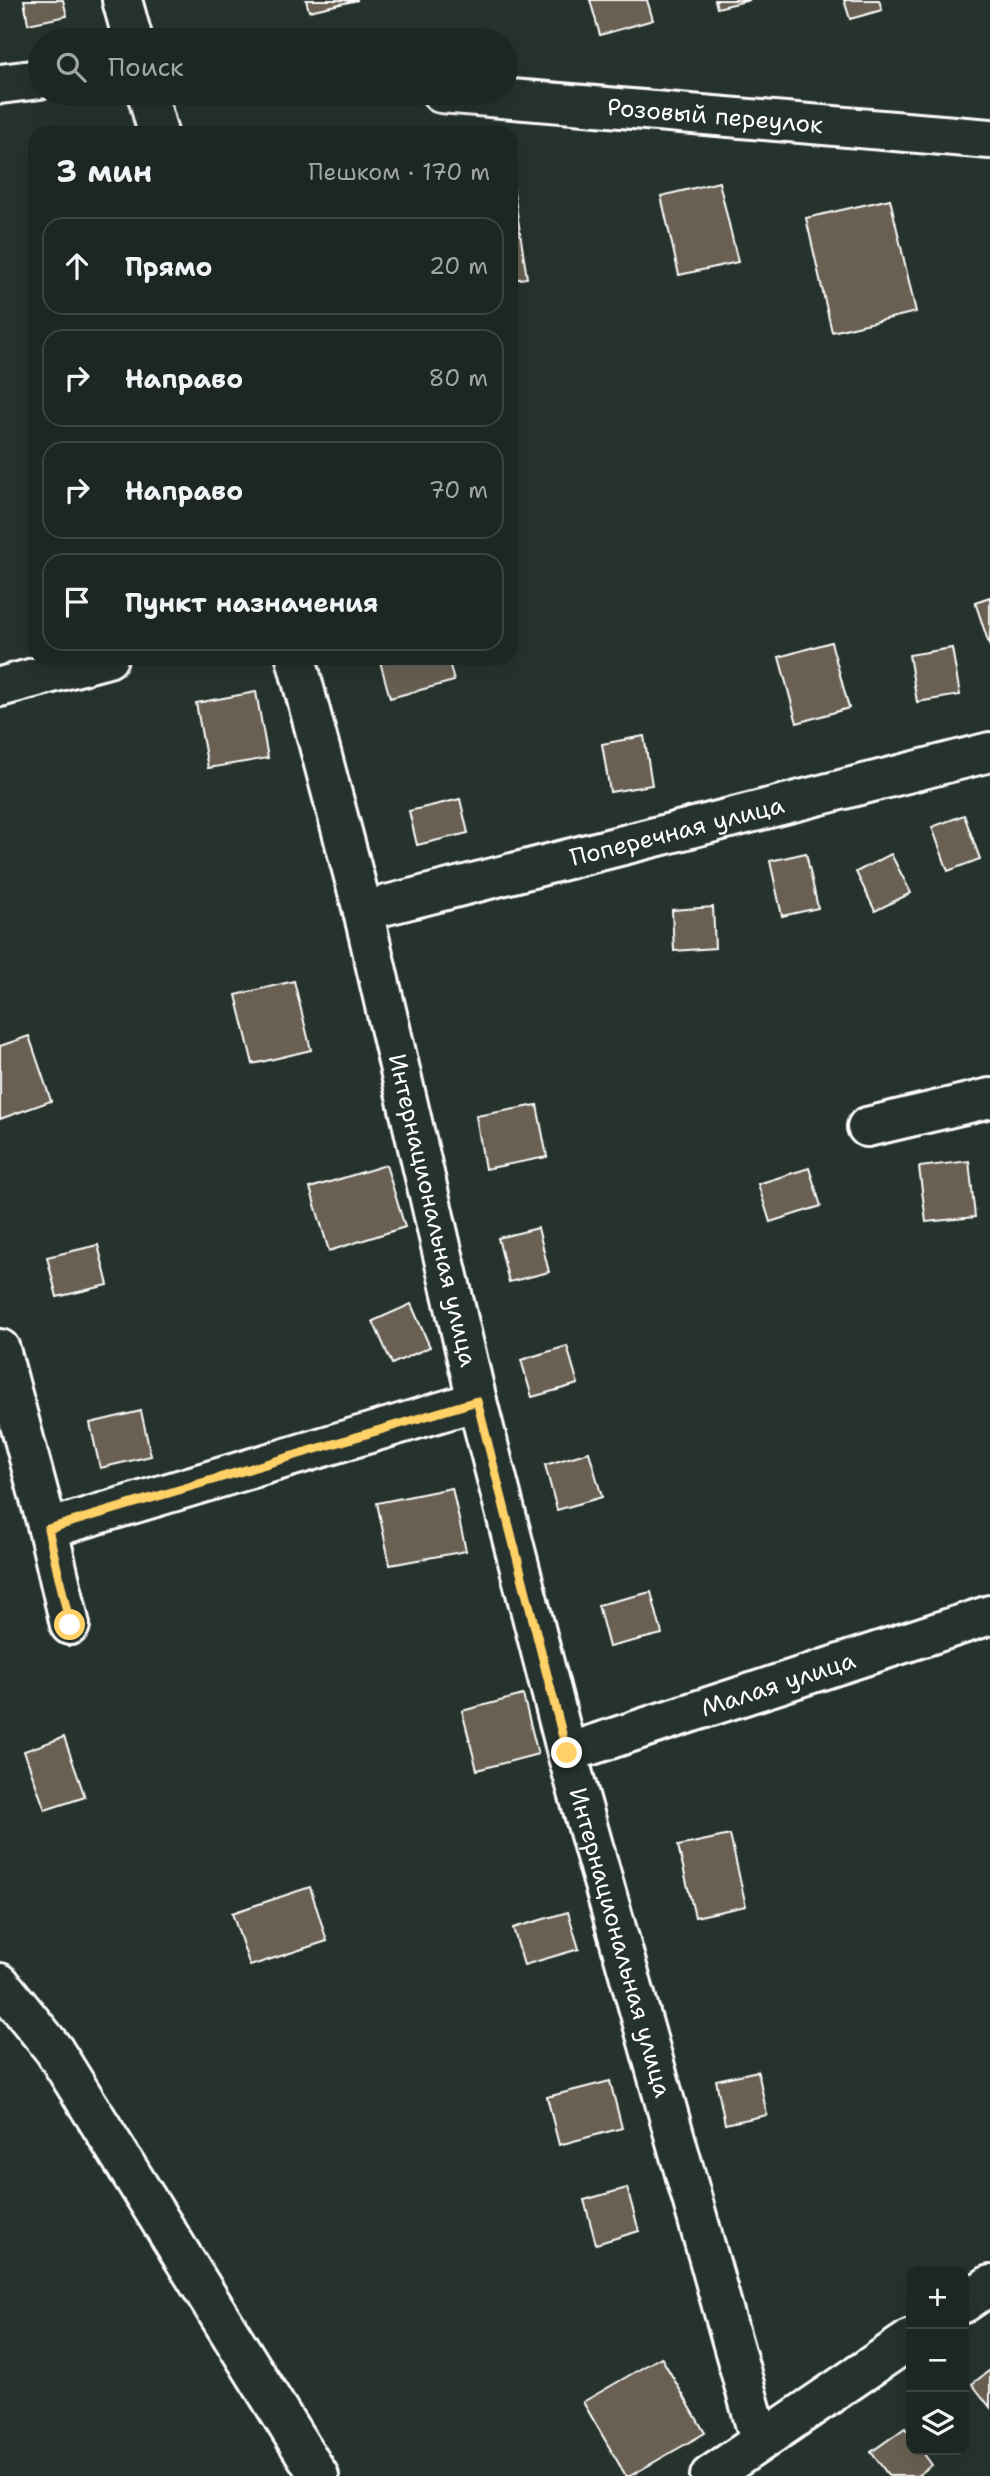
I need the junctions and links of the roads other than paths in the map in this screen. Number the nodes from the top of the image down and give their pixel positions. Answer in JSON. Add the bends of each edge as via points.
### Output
{"nodes":[{"id":1,"x":122,"y":0,"type":"edge"},
{"id":2,"x":130,"y":28,"type":"edge"},
{"id":3,"x":28,"y":80,"type":"edge"},
{"id":4,"x":0,"y":84,"type":"edge"},
{"id":5,"x":518,"y":99,"type":"edge"},
{"id":6,"x":150,"y":105,"type":"edge"},
{"id":7,"x":156,"y":126,"type":"edge"},
{"id":8,"x":990,"y":139,"type":"edge"},
{"id":9,"x":82,"y":665,"type":"edge"},
{"id":10,"x":298,"y":665,"type":"edge"},
{"id":11,"x":0,"y":687,"type":"edge"},
{"id":12,"x":990,"y":752,"type":"edge"},
{"id":13,"x":362,"y":911,"type":"junction"},
{"id":14,"x":990,"y":1098,"type":"edge"},
{"id":15,"x":867,"y":1127,"type":"dead end"},
{"id":16,"x":0,"y":1349,"type":"edge"},
{"id":17,"x":477,"y":1401,"type":"junction"},
{"id":18,"x":48,"y":1529,"type":"junction"},
{"id":19,"x":990,"y":1615,"type":"edge"},
{"id":20,"x":70,"y":1625,"type":"dead end"},
{"id":21,"x":567,"y":1753,"type":"junction"},
{"id":22,"x":0,"y":1983,"type":"edge"},
{"id":23,"x":990,"y":2285,"type":"edge"},
{"id":24,"x":969,"y":2300,"type":"edge"},
{"id":25,"x":906,"y":2342,"type":"edge"},
{"id":26,"x":760,"y":2441,"type":"junction"},
{"id":27,"x":319,"y":2476,"type":"edge"},
{"id":28,"x":710,"y":2476,"type":"edge"}],
"edges":[{"from":1,"to":2,"type":"street"},
{"from":3,"to":4,"type":"street"},
{"from":5,"to":8,"type":"street","name":"Розовый переулок"},
{"from":6,"to":7,"type":"street"},
{"from":9,"to":11,"type":"street"},
{"from":10,"to":13,"type":"street","name":"Интернациональная улица"},
{"from":12,"to":13,"type":"street","name":"Поперечная улица"},
{"from":13,"to":17,"type":"street","name":"Интернациональная улица"},
{"from":14,"to":15,"type":"street"},
{"from":16,"to":18,"type":"street"},
{"from":17,"to":18,"type":"street"},
{"from":17,"to":21,"type":"street","name":"Интернациональная улица"},
{"from":18,"to":20,"type":"street"},
{"from":19,"to":21,"type":"street","name":"Малая улица"},
{"from":21,"to":26,"type":"street","name":"Интернациональная улица"},
{"from":22,"to":27,"type":"street","via":[[54,2050]]},
{"from":23,"to":24,"type":"street"},
{"from":25,"to":26,"type":"street"},
{"from":26,"to":28,"type":"street"}]}
